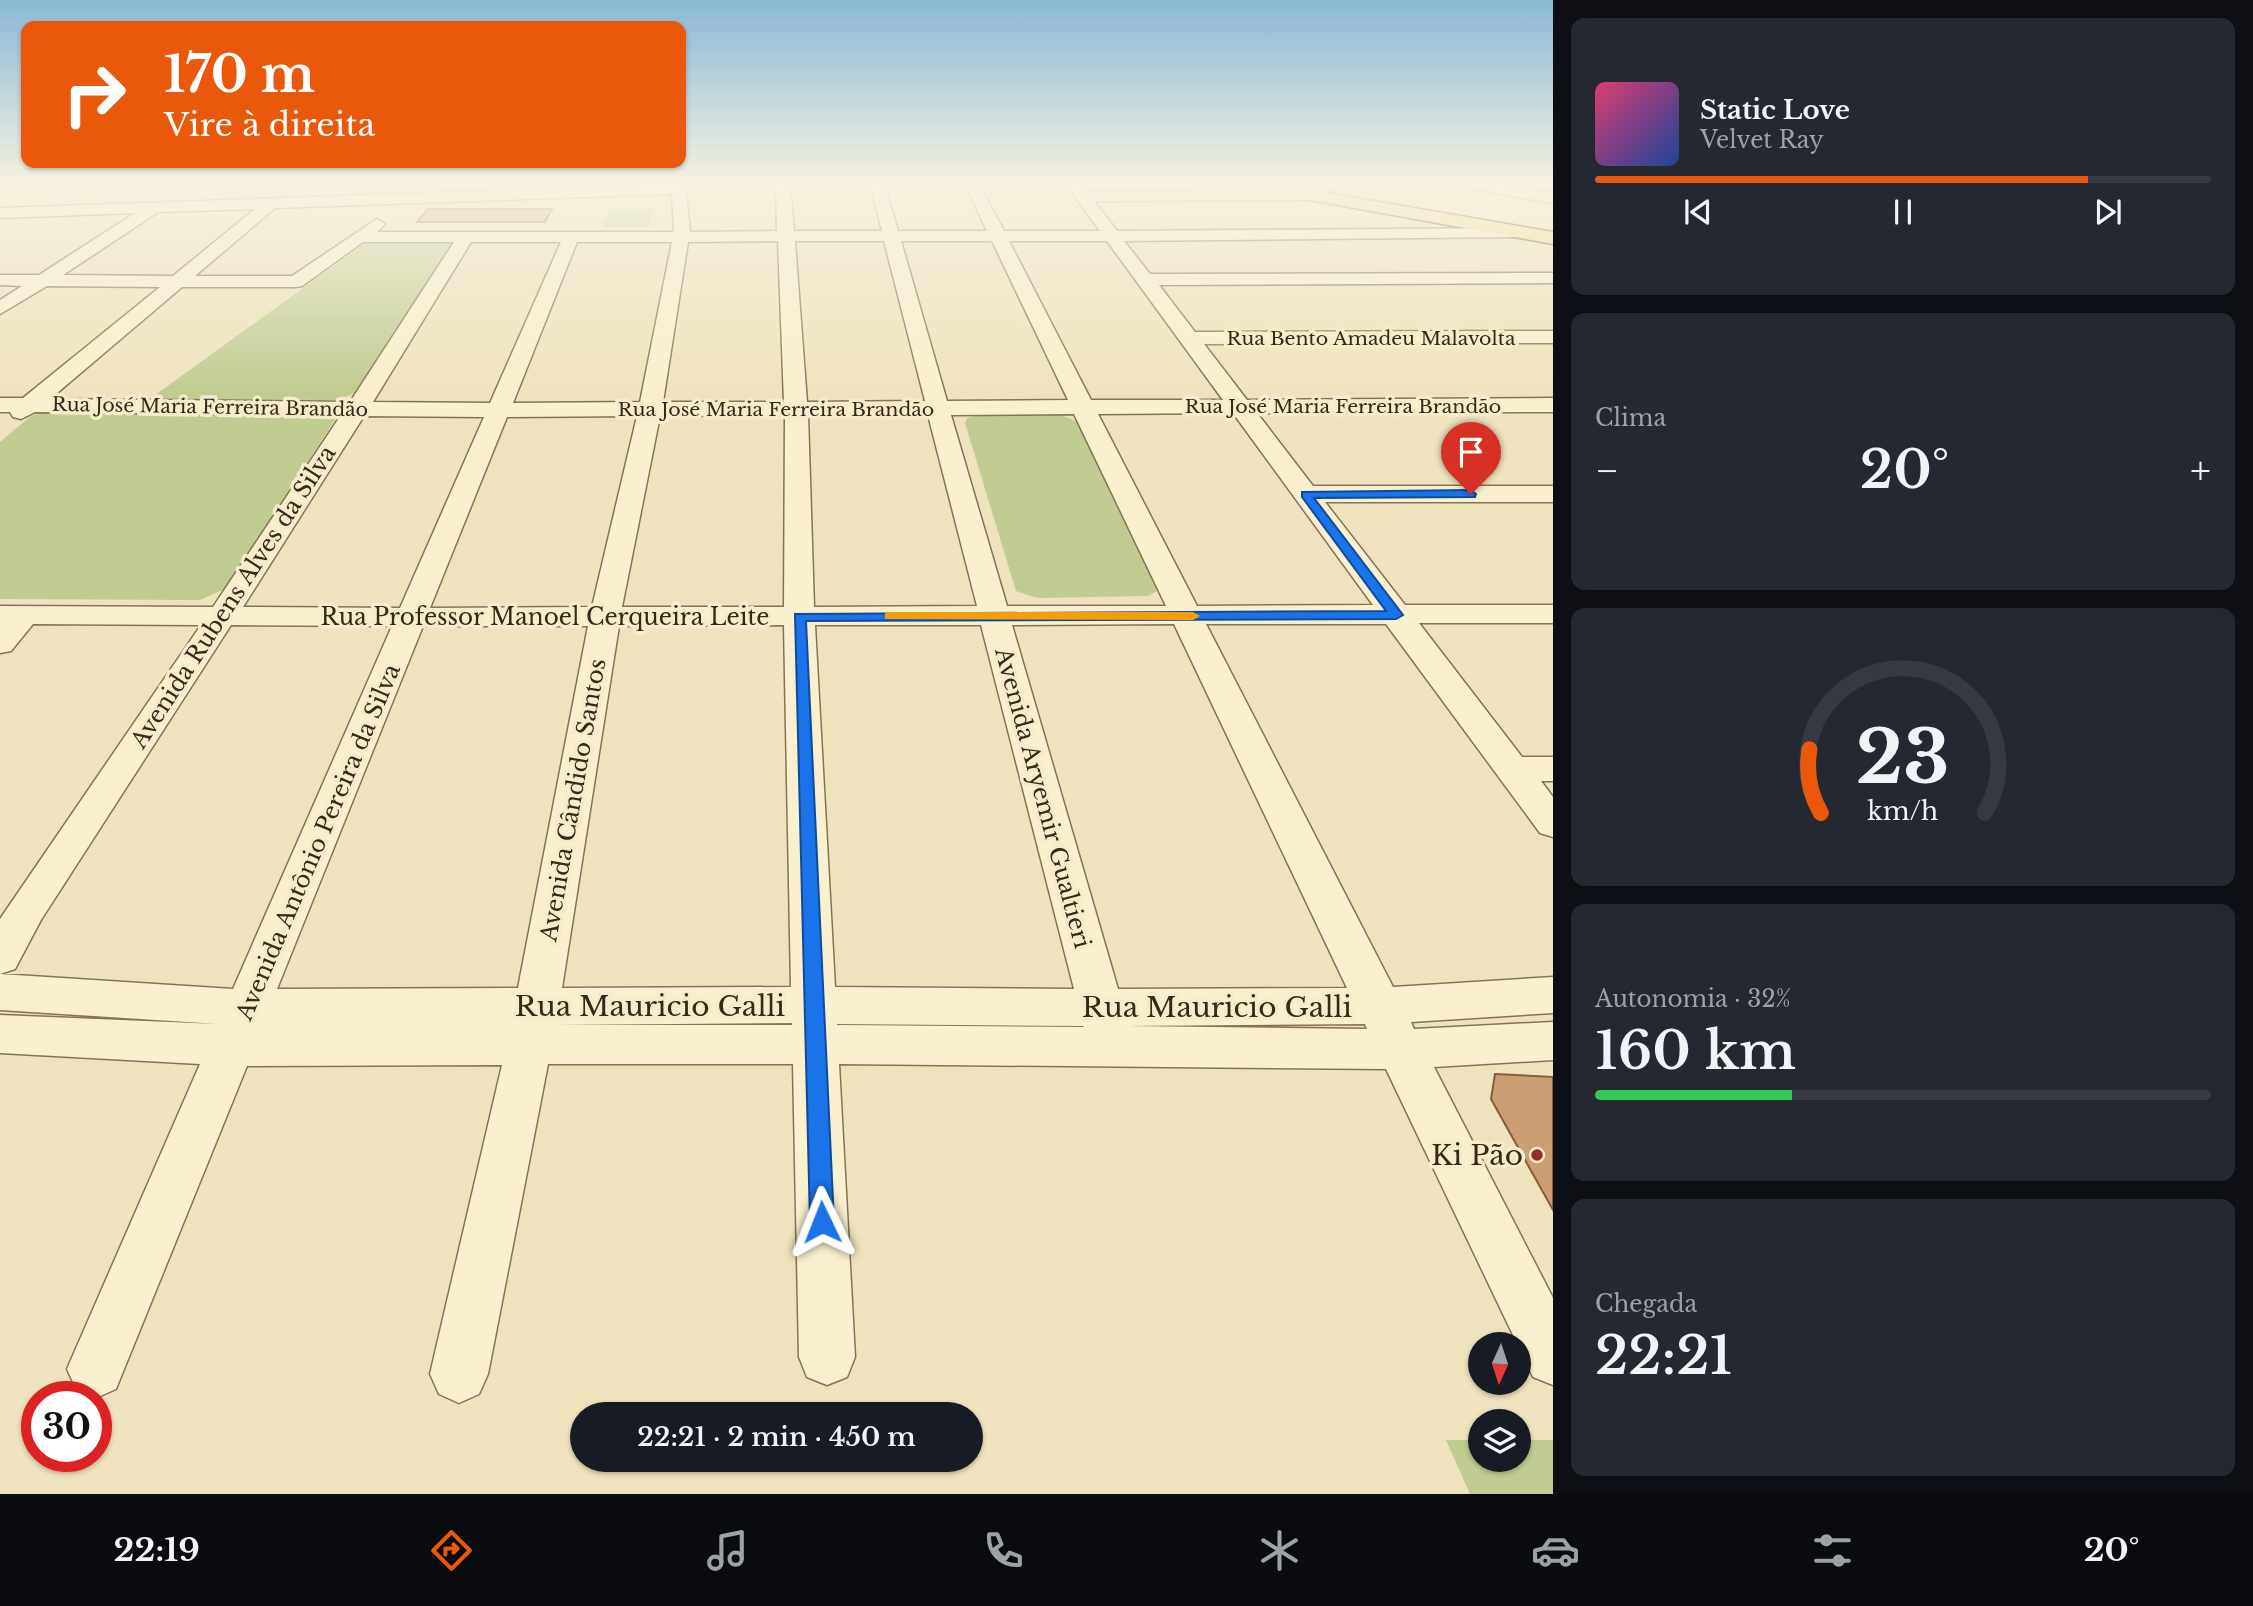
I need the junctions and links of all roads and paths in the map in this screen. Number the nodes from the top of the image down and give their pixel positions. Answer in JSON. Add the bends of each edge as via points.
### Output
{"nodes":[{"id":1,"x":84,"y":254,"type":"edge"},
{"id":2,"x":210,"y":254,"type":"edge"},
{"id":3,"x":336,"y":254,"type":"edge"},
{"id":4,"x":455,"y":254,"type":"edge"},
{"id":5,"x":564,"y":254,"type":"edge"},
{"id":6,"x":678,"y":254,"type":"edge"},
{"id":7,"x":786,"y":254,"type":"edge"},
{"id":8,"x":895,"y":254,"type":"edge"},
{"id":9,"x":1007,"y":254,"type":"edge"},
{"id":10,"x":1125,"y":254,"type":"edge"},
{"id":11,"x":1553,"y":278,"type":"edge"},
{"id":12,"x":0,"y":280,"type":"edge"},
{"id":13,"x":1144,"y":280,"type":"junction"},
{"id":14,"x":42,"y":281,"type":"junction"},
{"id":15,"x":177,"y":281,"type":"junction"},
{"id":16,"x":0,"y":308,"type":"edge"},
{"id":17,"x":1553,"y":337,"type":"edge"},
{"id":18,"x":1188,"y":338,"type":"junction"},
{"id":19,"x":29,"y":405,"type":"junction"},
{"id":20,"x":1553,"y":405,"type":"edge"},
{"id":21,"x":1239,"y":406,"type":"junction"},
{"id":22,"x":1082,"y":407,"type":"junction"},
{"id":23,"x":357,"y":408,"type":"junction"},
{"id":24,"x":796,"y":408,"type":"junction"},
{"id":25,"x":940,"y":408,"type":"junction"},
{"id":26,"x":650,"y":409,"type":"junction"},
{"id":27,"x":496,"y":410,"type":"junction"},
{"id":28,"x":5,"y":413,"type":"edge"},
{"id":29,"x":1306,"y":494,"type":"junction"},
{"id":30,"x":1553,"y":494,"type":"edge"},
{"id":31,"x":1553,"y":614,"type":"edge"},
{"id":32,"x":13,"y":615,"type":"edge"},
{"id":33,"x":1396,"y":615,"type":"junction"},
{"id":34,"x":222,"y":616,"type":"junction"},
{"id":35,"x":993,"y":616,"type":"junction"},
{"id":36,"x":1186,"y":616,"type":"junction"},
{"id":37,"x":412,"y":617,"type":"junction"},
{"id":38,"x":605,"y":617,"type":"junction"},
{"id":39,"x":799,"y":617,"type":"junction"},
{"id":40,"x":0,"y":644,"type":"edge"},
{"id":41,"x":1511,"y":769,"type":"junction"},
{"id":42,"x":1553,"y":769,"type":"edge"},
{"id":43,"x":1553,"y":824,"type":"edge"},
{"id":44,"x":0,"y":957,"type":"edge"},
{"id":45,"x":0,"y":992,"type":"edge"},
{"id":46,"x":1553,"y":995,"type":"edge"},
{"id":47,"x":1379,"y":1006,"type":"junction"},
{"id":48,"x":815,"y":1024,"type":"junction"},
{"id":49,"x":240,"y":1027,"type":"junction"},
{"id":50,"x":533,"y":1027,"type":"junction"},
{"id":51,"x":1106,"y":1027,"type":"junction"},
{"id":52,"x":0,"y":1034,"type":"edge"},
{"id":53,"x":1553,"y":1041,"type":"edge"},
{"id":54,"x":1400,"y":1049,"type":"junction"},
{"id":55,"x":827,"y":1357,"type":"dead end"},
{"id":56,"x":1553,"y":1357,"type":"edge"},
{"id":57,"x":96,"y":1369,"type":"dead end"},
{"id":58,"x":459,"y":1374,"type":"dead end"}],
"edges":[{"from":1,"to":14,"type":"street"},
{"from":2,"to":15,"type":"street"},
{"from":3,"to":15,"type":"street","via":[[296,282]]},
{"from":4,"to":23,"type":"street","name":"Avenida Rubens Alves da Silva"},
{"from":5,"to":27,"type":"street","name":"Avenida Antônio Pereira da Silva"},
{"from":6,"to":26,"type":"street","name":"Avenida Cândido Santos"},
{"from":7,"to":24,"type":"street"},
{"from":8,"to":25,"type":"street","name":"Avenida Aryemir Gualtieri"},
{"from":9,"to":22,"type":"street"},
{"from":10,"to":13,"type":"street"},
{"from":11,"to":13,"type":"street"},
{"from":12,"to":14,"type":"street"},
{"from":13,"to":18,"type":"street"},
{"from":14,"to":15,"type":"street"},
{"from":14,"to":16,"type":"street"},
{"from":15,"to":19,"type":"street"},
{"from":17,"to":18,"type":"street","name":"Rua Bento Amadeu Malavolta"},
{"from":18,"to":21,"type":"street"},
{"from":19,"to":23,"type":"street","name":"Rua José Maria Ferreira Brandão"},
{"from":19,"to":28,"type":"street","name":"Rua José Maria Ferreira Brandão"},
{"from":20,"to":21,"type":"street","name":"Rua José Maria Ferreira Brandão"},
{"from":21,"to":22,"type":"street","name":"Rua José Maria Ferreira Brandão"},
{"from":21,"to":29,"type":"street"},
{"from":22,"to":25,"type":"street","name":"Rua José Maria Ferreira Brandão"},
{"from":22,"to":36,"type":"street"},
{"from":23,"to":27,"type":"street","name":"Rua José Maria Ferreira Brandão"},
{"from":23,"to":34,"type":"street","name":"Avenida Rubens Alves da Silva"},
{"from":24,"to":25,"type":"street","name":"Rua José Maria Ferreira Brandão"},
{"from":24,"to":26,"type":"street","name":"Rua José Maria Ferreira Brandão"},
{"from":24,"to":39,"type":"street"},
{"from":25,"to":35,"type":"street","name":"Avenida Aryemir Gualtieri"},
{"from":26,"to":27,"type":"street","name":"Rua José Maria Ferreira Brandão"},
{"from":26,"to":38,"type":"street","name":"Avenida Cândido Santos"},
{"from":27,"to":37,"type":"street","name":"Avenida Antônio Pereira da Silva"},
{"from":29,"to":30,"type":"street"},
{"from":29,"to":33,"type":"street"},
{"from":31,"to":33,"type":"street","name":"Rua Professor Manoel Cerqueira Leite"},
{"from":32,"to":34,"type":"street","name":"Rua Professor Manoel Cerqueira Leite"},
{"from":32,"to":40,"type":"street"},
{"from":33,"to":36,"type":"street","name":"Rua Professor Manoel Cerqueira Leite"},
{"from":33,"to":41,"type":"street"},
{"from":34,"to":37,"type":"street","name":"Rua Professor Manoel Cerqueira Leite"},
{"from":34,"to":44,"type":"street","name":"Avenida Rubens Alves da Silva","via":[[26,910]]},
{"from":35,"to":36,"type":"street","name":"Rua Professor Manoel Cerqueira Leite"},
{"from":35,"to":39,"type":"street","name":"Rua Professor Manoel Cerqueira Leite"},
{"from":35,"to":51,"type":"street","name":"Avenida Aryemir Gualtieri"},
{"from":36,"to":47,"type":"street"},
{"from":37,"to":38,"type":"street","name":"Rua Professor Manoel Cerqueira Leite"},
{"from":37,"to":49,"type":"street","name":"Avenida Antônio Pereira da Silva"},
{"from":38,"to":39,"type":"street","name":"Rua Professor Manoel Cerqueira Leite"},
{"from":38,"to":50,"type":"street","name":"Avenida Cândido Santos"},
{"from":39,"to":48,"type":"street"},
{"from":41,"to":42,"type":"street"},
{"from":41,"to":43,"type":"street"},
{"from":45,"to":49,"type":"street","name":"Rua Mauricio Galli"},
{"from":46,"to":47,"type":"street","name":"Rua Mauricio Galli"},
{"from":47,"to":51,"type":"street","name":"Rua Mauricio Galli"},
{"from":47,"to":54,"type":"street"},
{"from":48,"to":50,"type":"street","name":"Rua Mauricio Galli"},
{"from":48,"to":51,"type":"street","name":"Rua Mauricio Galli"},
{"from":48,"to":55,"type":"street"},
{"from":49,"to":50,"type":"street","name":"Rua Mauricio Galli"},
{"from":49,"to":52,"type":"street","name":"Rua Mauricio Galli"},
{"from":49,"to":57,"type":"street","name":"Avenida Antônio Pereira da Silva"},
{"from":50,"to":58,"type":"street","name":"Avenida Cândido Santos"},
{"from":51,"to":54,"type":"street","name":"Rua Mauricio Galli"},
{"from":53,"to":54,"type":"street","name":"Rua Mauricio Galli"},
{"from":54,"to":56,"type":"street"}]}
